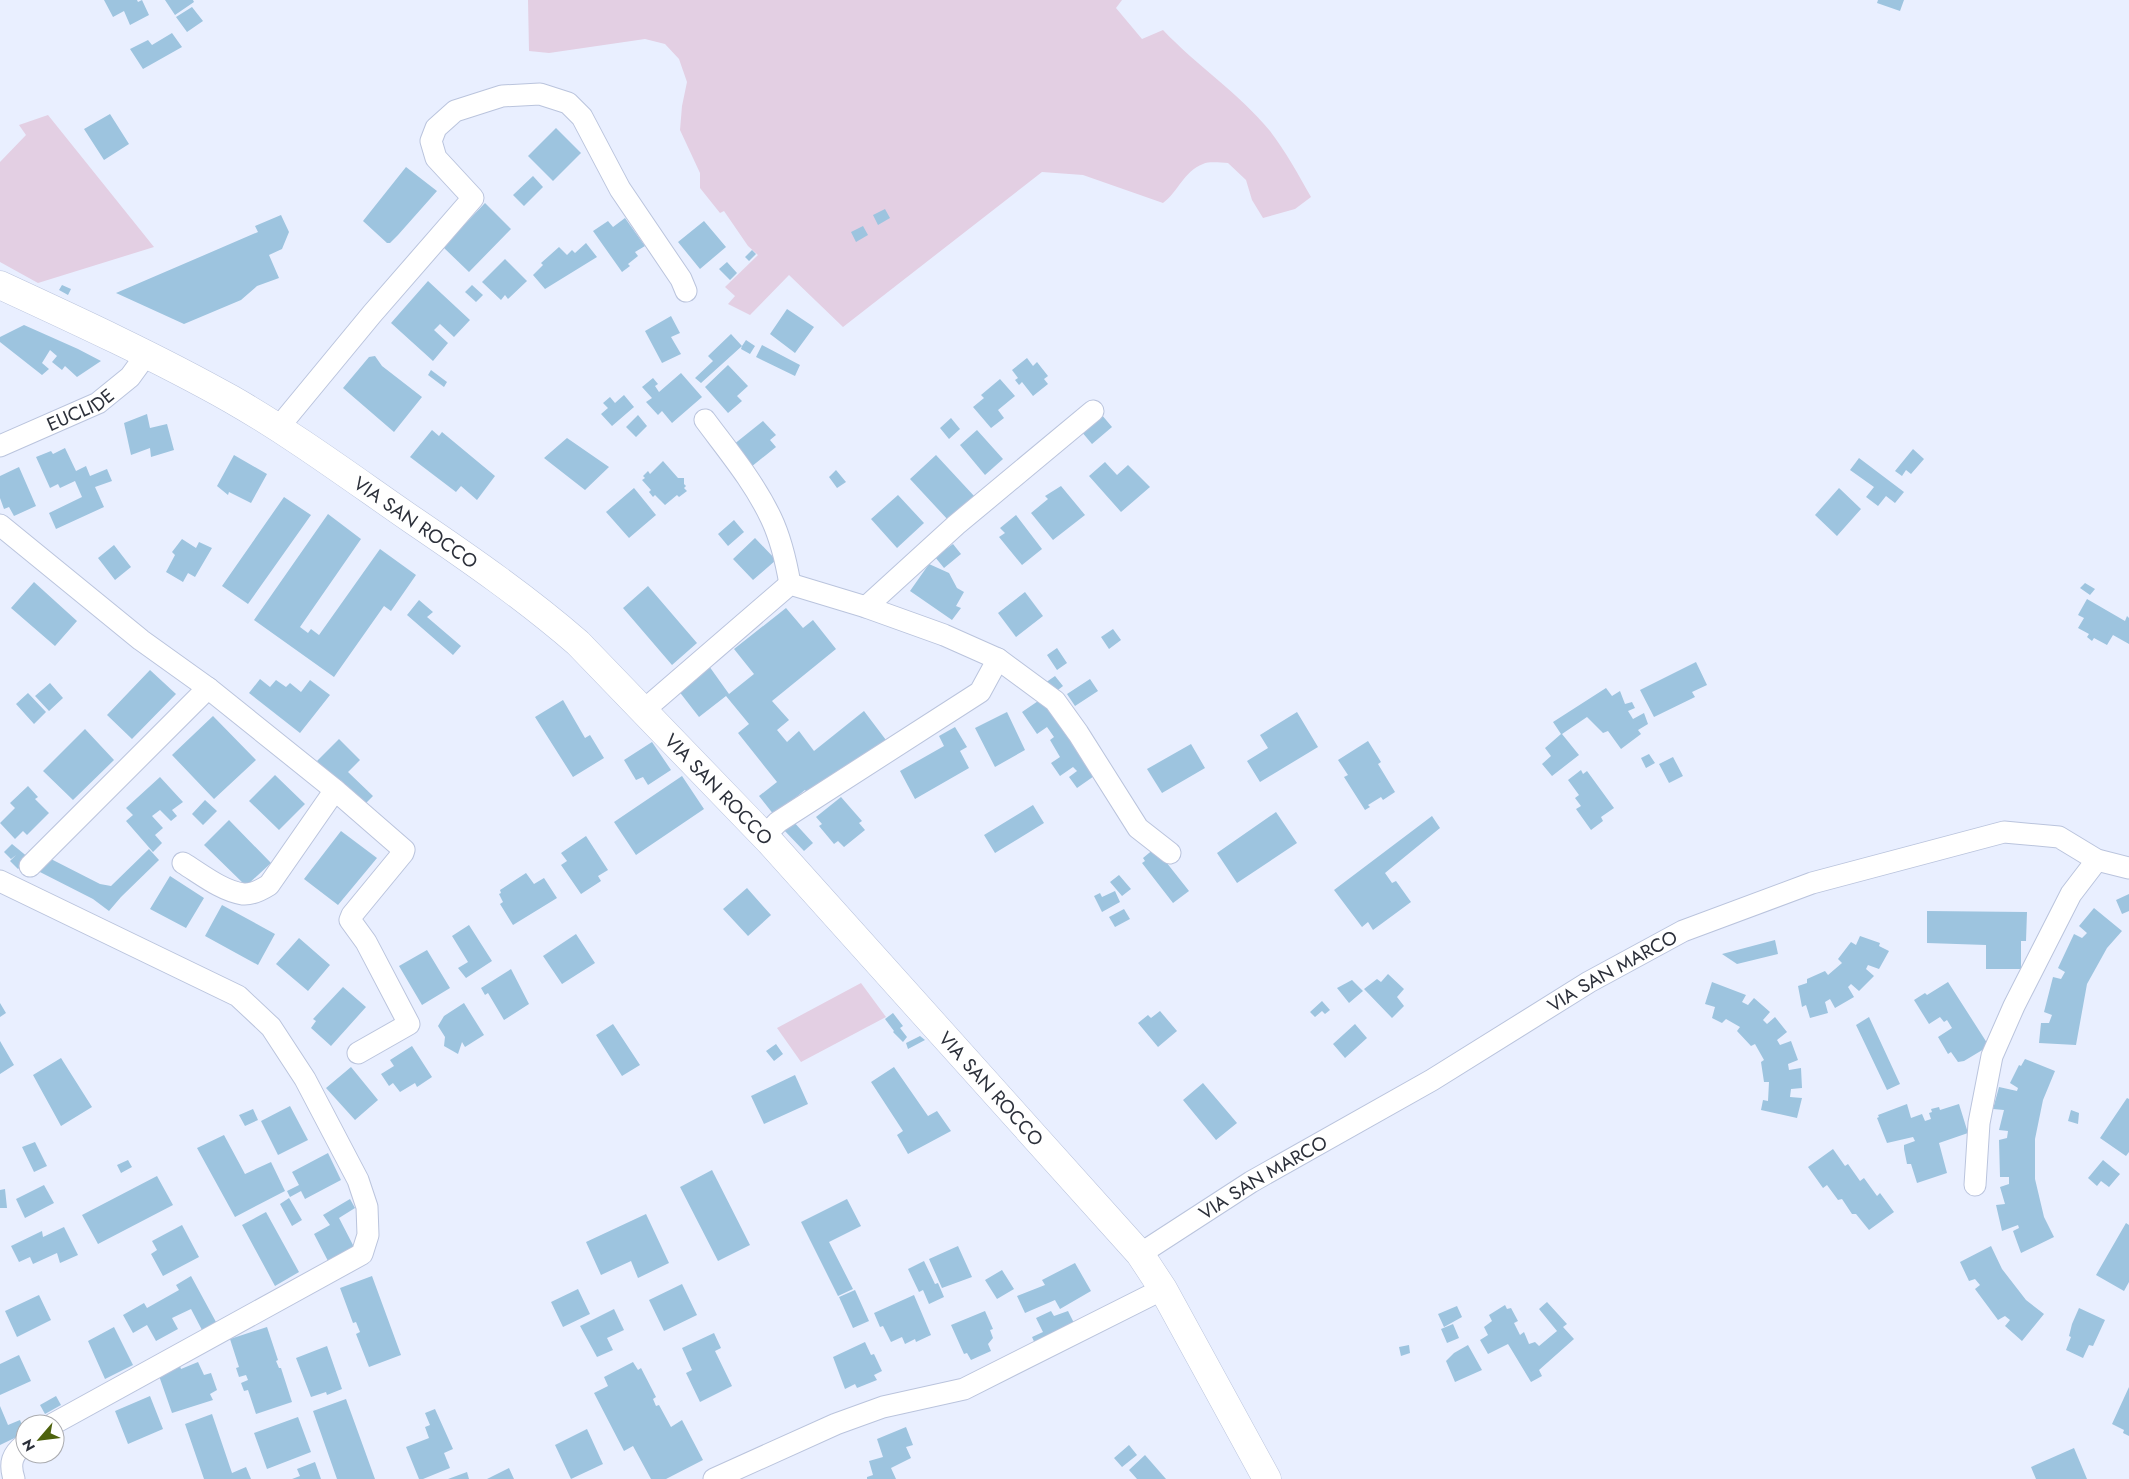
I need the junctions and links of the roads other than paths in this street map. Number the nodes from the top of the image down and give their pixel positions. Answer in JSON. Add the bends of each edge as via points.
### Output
{"nodes":[{"id":1,"x":0,"y":285,"type":"edge"},
{"id":2,"x":686,"y":291,"type":"dead end"},
{"id":3,"x":146,"y":355,"type":"junction"},
{"id":4,"x":1093,"y":411,"type":"dead end"},
{"id":5,"x":705,"y":420,"type":"dead end"},
{"id":6,"x":278,"y":428,"type":"junction"},
{"id":7,"x":0,"y":446,"type":"edge"},
{"id":8,"x":0,"y":525,"type":"edge"},
{"id":9,"x":790,"y":584,"type":"junction"},
{"id":10,"x":866,"y":607,"type":"junction"},
{"id":11,"x":998,"y":659,"type":"junction"},
{"id":12,"x":208,"y":688,"type":"junction"},
{"id":13,"x":644,"y":710,"type":"junction"},
{"id":14,"x":335,"y":790,"type":"junction"},
{"id":15,"x":764,"y":836,"type":"junction"},
{"id":16,"x":1170,"y":853,"type":"dead end"},
{"id":17,"x":2097,"y":860,"type":"junction"},
{"id":18,"x":183,"y":863,"type":"dead end"},
{"id":19,"x":30,"y":866,"type":"dead end"},
{"id":20,"x":2129,"y":868,"type":"edge"},
{"id":21,"x":0,"y":881,"type":"edge"},
{"id":22,"x":358,"y":1053,"type":"dead end"},
{"id":23,"x":1975,"y":1185,"type":"dead end"},
{"id":24,"x":1140,"y":1254,"type":"junction"},
{"id":25,"x":1163,"y":1289,"type":"junction"},
{"id":26,"x":65,"y":1417,"type":"edge"},
{"id":27,"x":15,"y":1455,"type":"edge"},
{"id":28,"x":14,"y":1479,"type":"edge"},
{"id":29,"x":714,"y":1479,"type":"edge"},
{"id":30,"x":1267,"y":1479,"type":"edge"}],
"edges":[{"from":1,"to":3,"type":"street","name":"VIA SAN ROCCO"},
{"from":2,"to":6,"type":"street","via":[[620,189],[582,117],[568,103],[540,94],[502,96],[455,111],[436,128],[431,141],[432,150],[473,198]]},
{"from":3,"to":6,"type":"street","name":"VIA SAN ROCCO","via":[[231,399]]},
{"from":3,"to":7,"type":"street","name":"EUCLIDE","via":[[130,377],[98,403]]},
{"from":4,"to":10,"type":"street","via":[[956,524]]},
{"from":5,"to":9,"type":"street","via":[[747,476],[771,518],[784,553]]},
{"from":6,"to":13,"type":"street","name":"VIA SAN ROCCO","via":[[473,561],[551,619]]},
{"from":8,"to":12,"type":"street","via":[[141,640]]},
{"from":9,"to":10,"type":"street"},
{"from":9,"to":13,"type":"street"},
{"from":10,"to":11,"type":"street","via":[[944,634]]},
{"from":11,"to":15,"type":"street","via":[[980,692],[778,822]]},
{"from":11,"to":16,"type":"street","via":[[1055,702],[1138,828]]},
{"from":12,"to":14,"type":"street"},
{"from":12,"to":19,"type":"street"},
{"from":13,"to":15,"type":"street","name":"VIA SAN ROCCO"},
{"from":14,"to":18,"type":"street","via":[[269,885],[259,892],[244,894],[226,889]]},
{"from":14,"to":22,"type":"street","via":[[404,850],[350,920],[366,942],[409,1024]]},
{"from":15,"to":24,"type":"street","name":"VIA SAN ROCCO"},
{"from":17,"to":20,"type":"street","name":"VIA SAN MARCO"},
{"from":17,"to":23,"type":"street","via":[[2071,894],[1992,1056],[1979,1122]]},
{"from":17,"to":24,"type":"street","name":"VIA SAN MARCO","via":[[2059,837],[2004,832],[1812,883],[1684,931],[1589,982],[1432,1080],[1251,1182]]},
{"from":21,"to":26,"type":"street","via":[[238,996],[272,1027],[305,1079],[358,1180],[367,1207],[368,1235],[362,1254]]},
{"from":24,"to":25,"type":"street","name":"VIA SAN ROCCO"},
{"from":25,"to":29,"type":"street","via":[[964,1389],[883,1407],[836,1424]]},
{"from":25,"to":30,"type":"street","name":"VIA SAN ROCCO"},
{"from":27,"to":28,"type":"street","via":[[11,1461]]}]}
